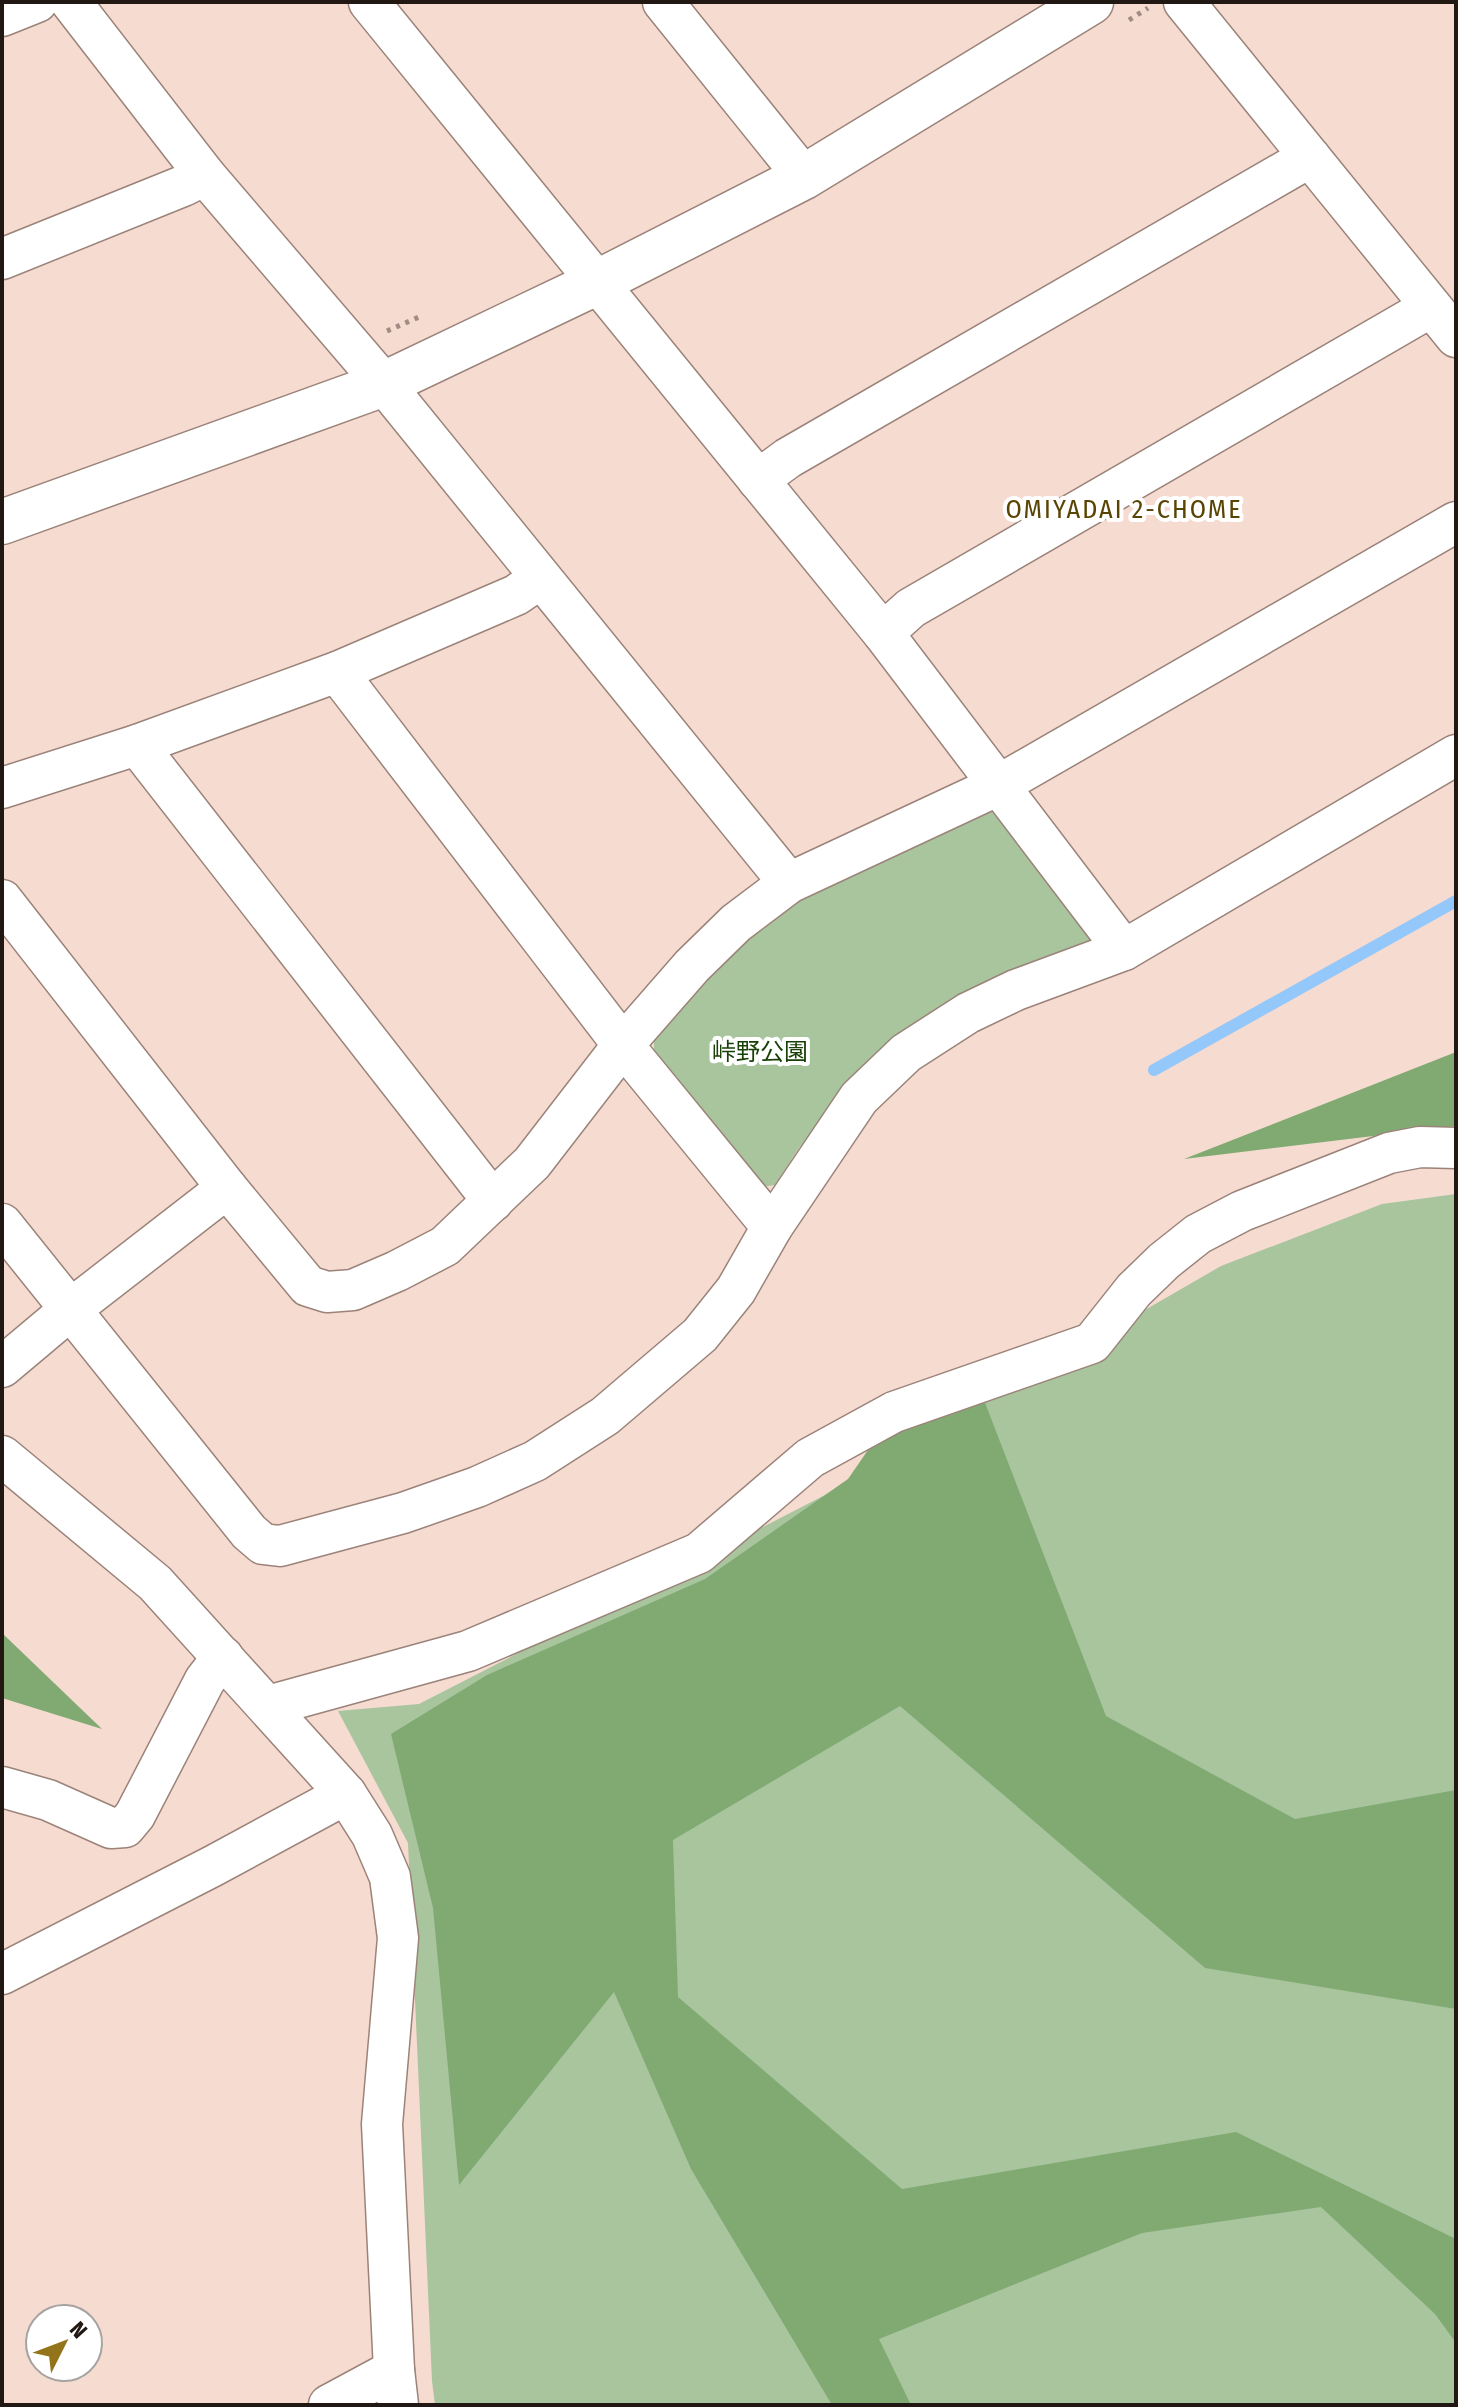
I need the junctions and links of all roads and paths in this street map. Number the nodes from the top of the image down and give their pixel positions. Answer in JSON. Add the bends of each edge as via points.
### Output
{"nodes":[{"id":1,"x":37,"y":2,"type":"edge"},
{"id":2,"x":71,"y":2,"type":"edge"},
{"id":3,"x":369,"y":2,"type":"edge"},
{"id":4,"x":663,"y":2,"type":"edge"},
{"id":5,"x":1091,"y":2,"type":"edge"},
{"id":6,"x":1184,"y":2,"type":"edge"},
{"id":7,"x":2,"y":16,"type":"edge"},
{"id":8,"x":1310,"y":157,"type":"junction"},
{"id":9,"x":205,"y":175,"type":"junction"},
{"id":10,"x":804,"y":177,"type":"junction"},
{"id":11,"x":2,"y":259,"type":"edge"},
{"id":12,"x":596,"y":283,"type":"junction"},
{"id":13,"x":1444,"y":322,"type":"edge"},
{"id":14,"x":384,"y":384,"type":"junction"},
{"id":15,"x":758,"y":480,"type":"junction"},
{"id":16,"x":2,"y":522,"type":"edge"},
{"id":17,"x":1456,"y":522,"type":"edge"},
{"id":18,"x":541,"y":578,"type":"junction"},
{"id":19,"x":883,"y":633,"type":"junction"},
{"id":20,"x":337,"y":672,"type":"junction"},
{"id":21,"x":137,"y":745,"type":"junction"},
{"id":22,"x":1456,"y":755,"type":"edge"},
{"id":23,"x":999,"y":785,"type":"junction"},
{"id":24,"x":2,"y":788,"type":"edge"},
{"id":25,"x":789,"y":883,"type":"junction"},
{"id":26,"x":2,"y":900,"type":"edge"},
{"id":27,"x":1124,"y":950,"type":"junction"},
{"id":28,"x":623,"y":1045,"type":"junction"},
{"id":29,"x":1456,"y":1148,"type":"edge"},
{"id":30,"x":227,"y":1188,"type":"junction"},
{"id":31,"x":493,"y":1201,"type":"junction"},
{"id":32,"x":2,"y":1224,"type":"edge"},
{"id":33,"x":772,"y":1227,"type":"junction"},
{"id":34,"x":71,"y":1309,"type":"junction"},
{"id":35,"x":2,"y":1367,"type":"edge"},
{"id":36,"x":2,"y":1456,"type":"edge"},
{"id":37,"x":223,"y":1657,"type":"junction"},
{"id":38,"x":268,"y":1706,"type":"junction"},
{"id":39,"x":2,"y":1787,"type":"edge"},
{"id":40,"x":346,"y":1794,"type":"junction"},
{"id":41,"x":2,"y":1974,"type":"edge"},
{"id":42,"x":396,"y":2388,"type":"edge"},
{"id":43,"x":329,"y":2405,"type":"edge"}],
"edges":[{"from":1,"to":7,"type":"street"},
{"from":2,"to":9,"type":"street"},
{"from":3,"to":12,"type":"street"},
{"from":4,"to":10,"type":"street"},
{"from":5,"to":10,"type":"street"},
{"from":6,"to":8,"type":"street"},
{"from":8,"to":13,"type":"street"},
{"from":8,"to":15,"type":"street"},
{"from":9,"to":11,"type":"street"},
{"from":9,"to":14,"type":"street"},
{"from":10,"to":12,"type":"street"},
{"from":12,"to":14,"type":"street"},
{"from":12,"to":15,"type":"street"},
{"from":13,"to":19,"type":"street","via":[[911,608]]},
{"from":14,"to":16,"type":"street"},
{"from":14,"to":18,"type":"street"},
{"from":15,"to":19,"type":"street"},
{"from":17,"to":23,"type":"street"},
{"from":18,"to":20,"type":"street","via":[[516,595]]},
{"from":18,"to":25,"type":"street"},
{"from":19,"to":23,"type":"street"},
{"from":20,"to":21,"type":"street"},
{"from":20,"to":28,"type":"street"},
{"from":21,"to":24,"type":"street"},
{"from":21,"to":31,"type":"street"},
{"from":22,"to":27,"type":"street"},
{"from":23,"to":25,"type":"street"},
{"from":23,"to":27,"type":"street"},
{"from":25,"to":28,"type":"street","via":[[736,923]]},
{"from":26,"to":30,"type":"street"},
{"from":27,"to":33,"type":"street","via":[[968,1013],[906,1053],[859,1098]]},
{"from":28,"to":31,"type":"street","via":[[532,1163]]},
{"from":28,"to":33,"type":"street"},
{"from":29,"to":38,"type":"street","via":[[1389,1153],[1198,1234],[1134,1290],[1092,1343],[894,1412],[810,1458],[699,1553],[468,1651]]},
{"from":30,"to":31,"type":"street","via":[[308,1286],[327,1292],[353,1290],[445,1246]]},
{"from":30,"to":34,"type":"street"},
{"from":32,"to":34,"type":"street"},
{"from":33,"to":34,"type":"street","via":[[736,1290],[700,1335],[605,1416],[547,1454],[418,1508],[280,1546],[263,1544],[249,1532]]},
{"from":34,"to":35,"type":"street"},
{"from":36,"to":37,"type":"street","via":[[155,1583]]},
{"from":37,"to":38,"type":"street"},
{"from":37,"to":39,"type":"street","via":[[205,1680],[125,1827],[111,1828],[48,1800]]},
{"from":38,"to":40,"type":"street"},
{"from":40,"to":41,"type":"street"},
{"from":40,"to":42,"type":"street","via":[[390,1877],[398,1938],[382,2124]]},
{"from":42,"to":43,"type":"street"}]}
